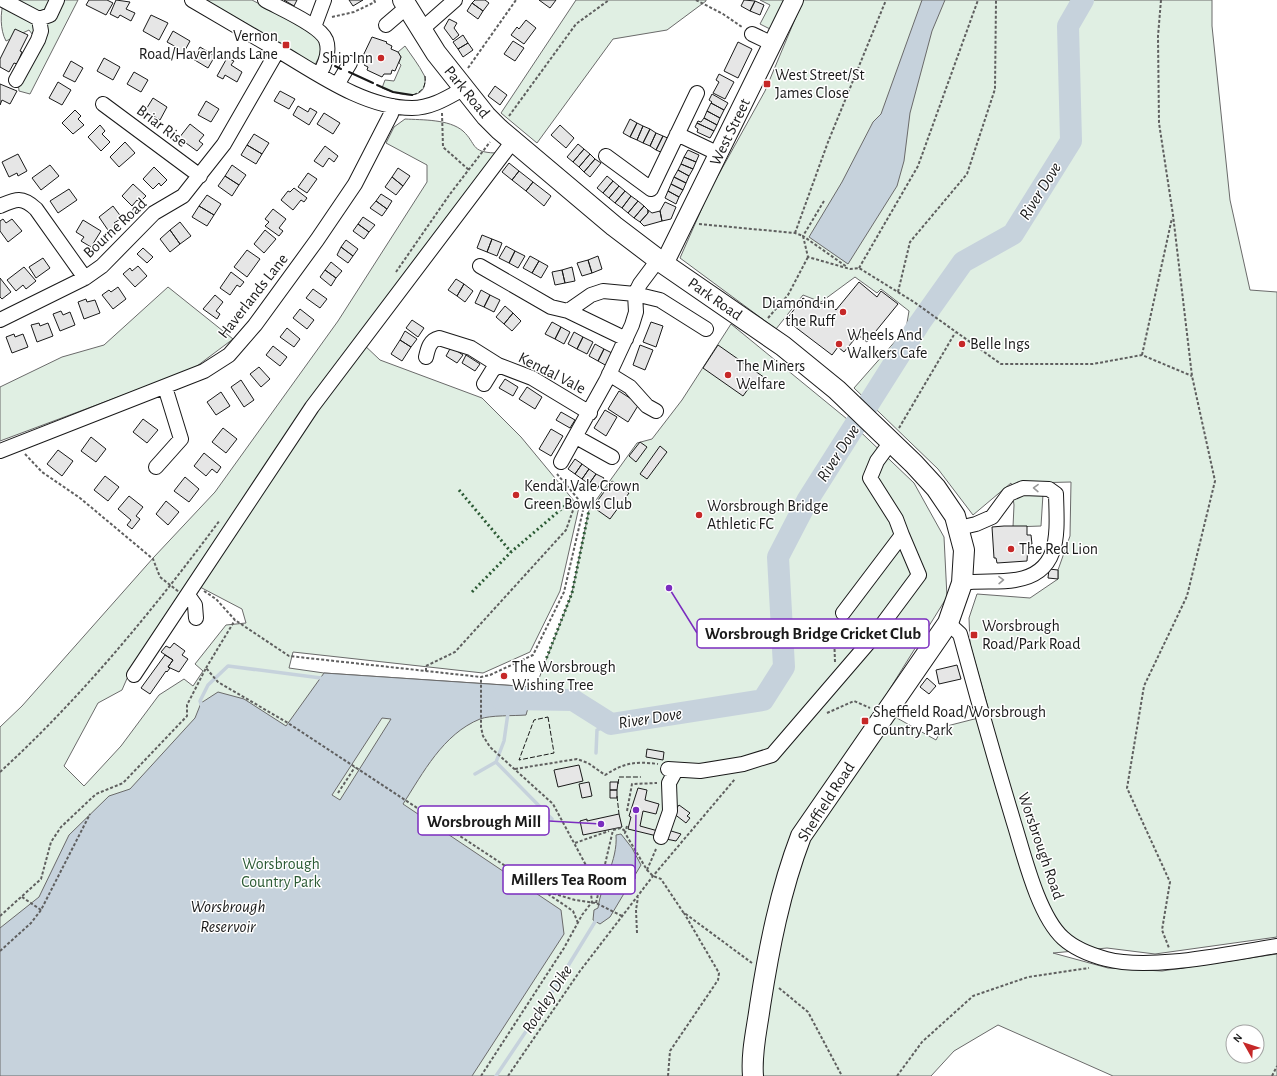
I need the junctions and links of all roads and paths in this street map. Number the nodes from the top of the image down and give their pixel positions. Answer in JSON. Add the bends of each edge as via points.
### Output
{"nodes":[{"id":1,"x":3,"y":0,"type":"edge"},
{"id":2,"x":57,"y":0,"type":"edge"},
{"id":3,"x":192,"y":0,"type":"edge"},
{"id":4,"x":264,"y":0,"type":"edge"},
{"id":5,"x":324,"y":0,"type":"edge"},
{"id":6,"x":374,"y":0,"type":"edge"},
{"id":7,"x":456,"y":0,"type":"edge"},
{"id":8,"x":516,"y":0,"type":"edge"},
{"id":9,"x":609,"y":0,"type":"edge"},
{"id":10,"x":696,"y":0,"type":"edge"},
{"id":11,"x":794,"y":0,"type":"edge"},
{"id":12,"x":886,"y":0,"type":"edge"},
{"id":13,"x":978,"y":0,"type":"edge"},
{"id":14,"x":996,"y":0,"type":"edge"},
{"id":15,"x":1161,"y":0,"type":"edge"},
{"id":16,"x":405,"y":4,"type":"edge"},
{"id":17,"x":39,"y":19,"type":"junction"},
{"id":18,"x":316,"y":23,"type":"junction"},
{"id":19,"x":386,"y":25,"type":"dead end"},
{"id":20,"x":421,"y":30,"type":"junction"},
{"id":21,"x":752,"y":34,"type":"joint"},
{"id":22,"x":773,"y":44,"type":"junction"},
{"id":23,"x":278,"y":50,"type":"junction"},
{"id":24,"x":350,"y":63,"type":"dead end"},
{"id":25,"x":319,"y":75,"type":"junction"},
{"id":26,"x":16,"y":80,"type":"dead end"},
{"id":27,"x":338,"y":85,"type":"junction"},
{"id":28,"x":460,"y":85,"type":"junction"},
{"id":29,"x":697,"y":93,"type":"dead end"},
{"id":30,"x":442,"y":100,"type":"junction"},
{"id":31,"x":103,"y":104,"type":"dead end"},
{"id":32,"x":393,"y":106,"type":"junction"},
{"id":33,"x":677,"y":134,"type":"junction"},
{"id":34,"x":506,"y":135,"type":"junction"},
{"id":35,"x":719,"y":154,"type":"junction"},
{"id":36,"x":606,"y":156,"type":"dead end"},
{"id":37,"x":469,"y":170,"type":"junction"},
{"id":38,"x":200,"y":176,"type":"junction"},
{"id":39,"x":824,"y":201,"type":"dead end"},
{"id":40,"x":0,"y":206,"type":"edge"},
{"id":41,"x":1173,"y":215,"type":"junction"},
{"id":42,"x":685,"y":223,"type":"junction"},
{"id":43,"x":795,"y":233,"type":"junction"},
{"id":44,"x":804,"y":236,"type":"junction"},
{"id":45,"x":808,"y":257,"type":"junction"},
{"id":46,"x":661,"y":262,"type":"junction"},
{"id":47,"x":480,"y":266,"type":"dead end"},
{"id":48,"x":859,"y":268,"type":"junction"},
{"id":49,"x":850,"y":269,"type":"junction"},
{"id":50,"x":396,"y":273,"type":"dead end"},
{"id":51,"x":85,"y":278,"type":"junction"},
{"id":52,"x":898,"y":292,"type":"junction"},
{"id":53,"x":635,"y":294,"type":"junction"},
{"id":54,"x":568,"y":311,"type":"junction"},
{"id":55,"x":0,"y":320,"type":"edge"},
{"id":56,"x":706,"y":329,"type":"dead end"},
{"id":57,"x":758,"y":329,"type":"junction"},
{"id":58,"x":955,"y":333,"type":"junction"},
{"id":59,"x":626,"y":339,"type":"junction"},
{"id":60,"x":1142,"y":355,"type":"junction"},
{"id":61,"x":426,"y":357,"type":"dead end"},
{"id":62,"x":498,"y":365,"type":"junction"},
{"id":63,"x":1192,"y":376,"type":"junction"},
{"id":64,"x":608,"y":378,"type":"junction"},
{"id":65,"x":484,"y":384,"type":"dead end"},
{"id":66,"x":165,"y":387,"type":"junction"},
{"id":67,"x":656,"y":411,"type":"dead end"},
{"id":68,"x":590,"y":412,"type":"junction"},
{"id":69,"x":576,"y":436,"type":"junction"},
{"id":70,"x":891,"y":442,"type":"junction"},
{"id":71,"x":0,"y":451,"type":"edge"},
{"id":72,"x":26,"y":456,"type":"dead end"},
{"id":73,"x":612,"y":458,"type":"dead end"},
{"id":74,"x":561,"y":462,"type":"joint"},
{"id":75,"x":156,"y":467,"type":"dead end"},
{"id":76,"x":577,"y":498,"type":"junction"},
{"id":77,"x":221,"y":518,"type":"dead end"},
{"id":78,"x":959,"y":528,"type":"junction"},
{"id":79,"x":902,"y":535,"type":"junction"},
{"id":80,"x":179,"y":574,"type":"junction"},
{"id":81,"x":962,"y":583,"type":"junction"},
{"id":82,"x":187,"y":591,"type":"junction"},
{"id":83,"x":844,"y":613,"type":"joint"},
{"id":84,"x":196,"y":618,"type":"dead end"},
{"id":85,"x":235,"y":620,"type":"junction"},
{"id":86,"x":948,"y":623,"type":"junction"},
{"id":87,"x":206,"y":668,"type":"junction"},
{"id":88,"x":426,"y":671,"type":"junction"},
{"id":89,"x":134,"y":675,"type":"dead end"},
{"id":90,"x":481,"y":677,"type":"junction"},
{"id":91,"x":838,"y":681,"type":"junction"},
{"id":92,"x":884,"y":714,"type":"junction"},
{"id":93,"x":823,"y":716,"type":"dead end"},
{"id":94,"x":743,"y":764,"type":"junction"},
{"id":95,"x":355,"y":768,"type":"junction"},
{"id":96,"x":515,"y":769,"type":"junction"},
{"id":97,"x":0,"y":772,"type":"edge"},
{"id":98,"x":671,"y":774,"type":"junction"},
{"id":99,"x":338,"y":793,"type":"dead end"},
{"id":100,"x":627,"y":811,"type":"dead end"},
{"id":101,"x":90,"y":814,"type":"dead end"},
{"id":102,"x":627,"y":826,"type":"dead end"},
{"id":103,"x":609,"y":831,"type":"dead end"},
{"id":104,"x":625,"y":831,"type":"junction"},
{"id":105,"x":661,"y":837,"type":"joint"},
{"id":106,"x":575,"y":843,"type":"junction"},
{"id":107,"x":647,"y":870,"type":"junction"},
{"id":108,"x":653,"y":876,"type":"junction"},
{"id":109,"x":548,"y":894,"type":"junction"},
{"id":110,"x":638,"y":896,"type":"junction"},
{"id":111,"x":22,"y":897,"type":"junction"},
{"id":112,"x":592,"y":902,"type":"junction"},
{"id":113,"x":596,"y":903,"type":"junction"},
{"id":114,"x":41,"y":910,"type":"junction"},
{"id":115,"x":683,"y":912,"type":"junction"},
{"id":116,"x":0,"y":916,"type":"edge"},
{"id":117,"x":622,"y":916,"type":"junction"},
{"id":118,"x":578,"y":922,"type":"junction"},
{"id":119,"x":637,"y":933,"type":"dead end"},
{"id":120,"x":1277,"y":946,"type":"edge"},
{"id":121,"x":0,"y":951,"type":"edge"},
{"id":122,"x":1107,"y":959,"type":"junction"},
{"id":123,"x":1173,"y":961,"type":"junction"},
{"id":124,"x":765,"y":974,"type":"junction"},
{"id":125,"x":1277,"y":1066,"type":"edge"},
{"id":126,"x":481,"y":1076,"type":"edge"},
{"id":127,"x":508,"y":1076,"type":"edge"},
{"id":128,"x":668,"y":1076,"type":"edge"},
{"id":129,"x":753,"y":1076,"type":"edge"},
{"id":130,"x":842,"y":1076,"type":"edge"},
{"id":131,"x":896,"y":1076,"type":"edge"},
{"id":132,"x":1272,"y":1076,"type":"edge"}],
"edges":[{"from":1,"to":17,"type":"street"},
{"from":2,"to":17,"type":"street","via":[[50,15]]},
{"from":3,"to":23,"type":"street"},
{"from":4,"to":18,"type":"street"},
{"from":5,"to":18,"type":"street"},
{"from":6,"to":18,"type":"path","via":[[375,2],[354,12]]},
{"from":7,"to":20,"type":"street"},
{"from":8,"to":28,"type":"path"},
{"from":9,"to":34,"type":"path","via":[[576,24]]},
{"from":10,"to":21,"type":"path","via":[[723,14]]},
{"from":11,"to":22,"type":"main road","name":"West Street"},
{"from":12,"to":43,"type":"path","via":[[828,142]]},
{"from":13,"to":48,"type":"path","via":[[918,166]]},
{"from":14,"to":52,"type":"path","via":[[995,89],[967,174],[910,242]]},
{"from":15,"to":41,"type":"path","via":[[1158,36],[1159,123]]},
{"from":16,"to":19,"type":"street"},
{"from":16,"to":20,"type":"highway","name":"Park Road"},
{"from":17,"to":26,"type":"street","via":[[41,30],[38,40]]},
{"from":18,"to":25,"type":"street","via":[[326,38],[328,50]]},
{"from":20,"to":28,"type":"highway","name":"Park Road"},
{"from":21,"to":22,"type":"street"},
{"from":22,"to":35,"type":"main road","name":"West Street"},
{"from":23,"to":25,"type":"street"},
{"from":23,"to":38,"type":"street","name":"Bourne Road","via":[[224,144]]},
{"from":24,"to":27,"type":"street"},
{"from":25,"to":27,"type":"street"},
{"from":27,"to":32,"type":"street","via":[[366,98]]},
{"from":28,"to":30,"type":"street"},
{"from":28,"to":34,"type":"highway","name":"Park Road"},
{"from":29,"to":33,"type":"street"},
{"from":30,"to":32,"type":"street","via":[[432,105],[413,108]]},
{"from":30,"to":37,"type":"path","via":[[443,147]]},
{"from":31,"to":38,"type":"street","name":"Briar Rise"},
{"from":32,"to":66,"type":"street","name":"Haverlands Lane","via":[[355,184],[255,325],[229,355],[204,371]]},
{"from":33,"to":35,"type":"street"},
{"from":33,"to":36,"type":"street","via":[[650,189]]},
{"from":34,"to":37,"type":"path"},
{"from":34,"to":46,"type":"highway","name":"Park Road"},
{"from":34,"to":82,"type":"street","via":[[312,407]]},
{"from":35,"to":42,"type":"main road","name":"West Street"},
{"from":37,"to":50,"type":"path"},
{"from":38,"to":51,"type":"street","name":"Bourne Road","via":[[183,196],[154,213],[102,266]]},
{"from":39,"to":44,"type":"path"},
{"from":40,"to":51,"type":"street","via":[[16,200],[27,200]]},
{"from":41,"to":60,"type":"path"},
{"from":41,"to":63,"type":"path"},
{"from":42,"to":43,"type":"path"},
{"from":42,"to":46,"type":"main road","name":"West Street"},
{"from":43,"to":44,"type":"path"},
{"from":44,"to":45,"type":"path"},
{"from":44,"to":49,"type":"path"},
{"from":45,"to":49,"type":"path"},
{"from":45,"to":57,"type":"path","via":[[788,295]]},
{"from":46,"to":53,"type":"street","via":[[640,284]]},
{"from":46,"to":57,"type":"highway","name":"Park Road"},
{"from":47,"to":54,"type":"street","via":[[551,307]]},
{"from":48,"to":49,"type":"path"},
{"from":48,"to":52,"type":"path"},
{"from":51,"to":55,"type":"street","name":"Bourne Road"},
{"from":52,"to":58,"type":"path"},
{"from":53,"to":54,"type":"street","via":[[603,291],[591,295]]},
{"from":53,"to":56,"type":"street","via":[[660,300]]},
{"from":53,"to":59,"type":"street","name":"Kendal Vale","via":[[636,312]]},
{"from":54,"to":59,"type":"street"},
{"from":57,"to":70,"type":"highway","name":"Park Road","via":[[838,390]]},
{"from":58,"to":60,"type":"path","via":[[1001,364],[1093,364]]},
{"from":58,"to":70,"type":"path"},
{"from":59,"to":64,"type":"street","name":"Kendal Vale"},
{"from":60,"to":63,"type":"path"},
{"from":61,"to":62,"type":"street","via":[[428,346],[434,339],[439,338],[471,348]]},
{"from":62,"to":65,"type":"street","name":"Kendal Vale"},
{"from":62,"to":68,"type":"street","name":"Kendal Vale","via":[[532,378]]},
{"from":63,"to":123,"type":"path","via":[[1215,481],[1187,596],[1144,686],[1127,788],[1170,882],[1162,930]]},
{"from":64,"to":67,"type":"street","via":[[630,387],[647,406]]},
{"from":64,"to":68,"type":"street","name":"Kendal Vale"},
{"from":66,"to":71,"type":"street","name":"Haverlands Lane"},
{"from":66,"to":75,"type":"street","via":[[181,439]]},
{"from":68,"to":69,"type":"street","name":"Kendal Vale"},
{"from":69,"to":73,"type":"street"},
{"from":69,"to":74,"type":"street","name":"Kendal Vale"},
{"from":70,"to":78,"type":"highway","name":"Park Road","via":[[936,488],[955,516]]},
{"from":70,"to":79,"type":"street","via":[[877,461],[870,478],[896,519]]},
{"from":72,"to":82,"type":"path","bridge":true,"via":[[42,472],[80,498],[154,559],[160,577]]},
{"from":74,"to":76,"type":"path","via":[[555,471]]},
{"from":76,"to":88,"type":"path","via":[[566,530],[455,652],[426,666]]},
{"from":76,"to":90,"type":"path","via":[[584,506],[564,592],[533,655]]},
{"from":77,"to":80,"type":"path"},
{"from":78,"to":81,"type":"highway","name":"Park Road","via":[[964,550]]},
{"from":81,"to":78,"type":"street","one_way":true,"via":[[1014,580],[1030,577],[1042,570],[1055,546],[1056,494],[1049,489],[1024,488],[1009,494],[992,517]]},
{"from":79,"to":83,"type":"street"},
{"from":79,"to":91,"type":"street","via":[[919,575]]},
{"from":80,"to":82,"type":"path"},
{"from":80,"to":97,"type":"path","via":[[40,736]]},
{"from":81,"to":86,"type":"highway","name":"Park Road"},
{"from":82,"to":84,"type":"street","via":[[195,605]]},
{"from":82,"to":85,"type":"path","via":[[216,599]]},
{"from":82,"to":89,"type":"street"},
{"from":83,"to":91,"type":"path","via":[[834,634]]},
{"from":85,"to":87,"type":"path"},
{"from":85,"to":88,"type":"path","via":[[289,656]]},
{"from":86,"to":92,"type":"highway","name":"Sheffield Road"},
{"from":86,"to":122,"type":"street","name":"Worsbrough Road","via":[[960,634],[991,750],[1038,897],[1063,938],[1088,953]]},
{"from":87,"to":95,"type":"path","via":[[218,682],[288,723]]},
{"from":87,"to":111,"type":"path","via":[[187,705],[187,716],[123,783],[96,794],[61,827],[51,842],[41,879]]},
{"from":88,"to":90,"type":"path"},
{"from":90,"to":96,"type":"path","via":[[483,736],[490,747]]},
{"from":91,"to":94,"type":"street","via":[[772,755]]},
{"from":92,"to":93,"type":"path","via":[[854,701],[828,711]]},
{"from":92,"to":124,"type":"highway","name":"Sheffield Road","via":[[801,836],[788,871]]},
{"from":94,"to":98,"type":"street"},
{"from":94,"to":108,"type":"path","via":[[740,773]]},
{"from":95,"to":99,"type":"path"},
{"from":95,"to":109,"type":"path"},
{"from":96,"to":98,"type":"path","via":[[576,759],[588,763],[604,775],[627,763],[643,762],[660,765]]},
{"from":96,"to":106,"type":"path","via":[[553,804]]},
{"from":98,"to":100,"type":"path","via":[[632,784]]},
{"from":98,"to":105,"type":"street","via":[[670,811]]},
{"from":101,"to":114,"type":"path"},
{"from":102,"to":104,"type":"path"},
{"from":103,"to":106,"type":"path"},
{"from":104,"to":107,"type":"path"},
{"from":104,"to":113,"type":"path","via":[[621,828],[613,830]]},
{"from":105,"to":107,"type":"path"},
{"from":106,"to":112,"type":"path","via":[[588,869]]},
{"from":107,"to":108,"type":"path"},
{"from":108,"to":110,"type":"path"},
{"from":108,"to":115,"type":"path","via":[[661,879]]},
{"from":109,"to":112,"type":"path"},
{"from":109,"to":118,"type":"path","via":[[572,910]]},
{"from":110,"to":117,"type":"path"},
{"from":110,"to":119,"type":"path"},
{"from":111,"to":114,"type":"path"},
{"from":111,"to":116,"type":"path"},
{"from":112,"to":113,"type":"path"},
{"from":112,"to":118,"type":"path"},
{"from":113,"to":117,"type":"path"},
{"from":114,"to":121,"type":"path","via":[[31,923]]},
{"from":115,"to":124,"type":"path"},
{"from":115,"to":128,"type":"path","via":[[719,973],[718,980],[670,1051]]},
{"from":117,"to":127,"type":"path","via":[[580,971]]},
{"from":118,"to":126,"type":"path"},
{"from":120,"to":123,"type":"street","name":"Worsbrough Road"},
{"from":122,"to":123,"type":"street","name":"Worsbrough Road","via":[[1145,963]]},
{"from":122,"to":131,"type":"path","via":[[1092,968],[1028,977],[974,996],[922,1042]]},
{"from":124,"to":129,"type":"highway","name":"Sheffield Road","via":[[752,1059]]},
{"from":124,"to":130,"type":"path","via":[[808,1012]]},
{"from":125,"to":132,"type":"path"}]}
